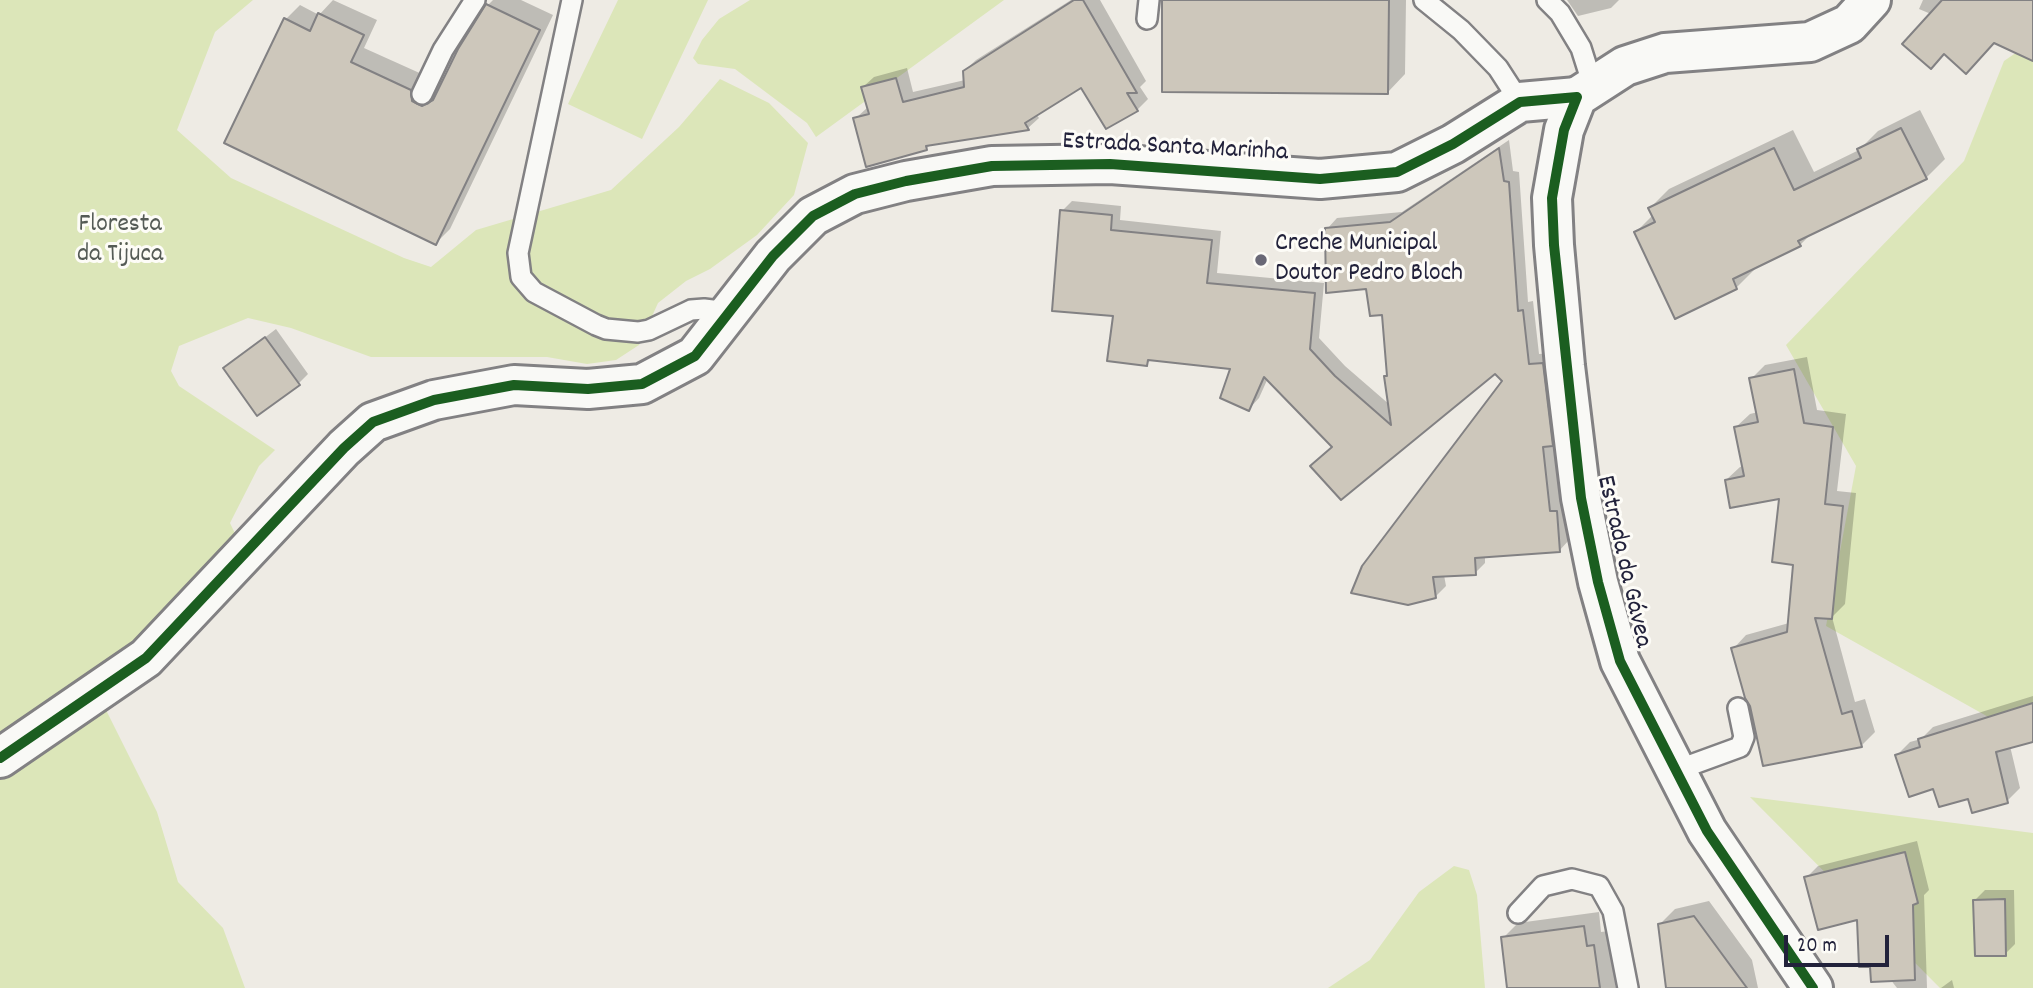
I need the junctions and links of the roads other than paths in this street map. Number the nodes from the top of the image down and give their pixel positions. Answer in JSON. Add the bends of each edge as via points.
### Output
{"nodes":[{"id":1,"x":475,"y":0,"type":"edge"},
{"id":2,"x":572,"y":0,"type":"edge"},
{"id":3,"x":1424,"y":0,"type":"edge"},
{"id":4,"x":1546,"y":0,"type":"edge"},
{"id":5,"x":1871,"y":0,"type":"edge"},
{"id":6,"x":1585,"y":92,"type":"junction"},
{"id":7,"x":422,"y":94,"type":"dead end"},
{"id":8,"x":1520,"y":102,"type":"junction"},
{"id":9,"x":729,"y":312,"type":"junction"},
{"id":10,"x":1738,"y":708,"type":"dead end"},
{"id":11,"x":0,"y":758,"type":"edge"},
{"id":12,"x":1676,"y":770,"type":"junction"},
{"id":13,"x":1518,"y":913,"type":"dead end"},
{"id":14,"x":1628,"y":988,"type":"edge"},
{"id":15,"x":1813,"y":988,"type":"edge"}],
"edges":[{"from":1,"to":7,"type":"lane"},
{"from":2,"to":9,"type":"lane","via":[[518,253],[521,277],[534,292],[606,329],[638,332],[691,310]]},
{"from":3,"to":8,"type":"lane","via":[[1498,68]]},
{"from":4,"to":6,"type":"lane","via":[[1560,13],[1581,48]]},
{"from":5,"to":6,"type":"street","via":[[1849,24],[1810,42],[1665,53],[1625,66]]},
{"from":6,"to":8,"type":"street","name":"Estrada Santa Marinha"},
{"from":6,"to":12,"type":"street","name":"Estrada da Gávea","via":[[1564,130],[1552,198],[1581,498],[1620,661]]},
{"from":8,"to":9,"type":"street","name":"Estrada Santa Marinha","via":[[1397,172],[1320,179],[1110,164],[992,166],[855,194],[813,216]]},
{"from":9,"to":11,"type":"street","name":"Estrada Santa Marinha","via":[[695,356],[642,384],[588,389],[514,385],[434,400],[373,422],[146,658]]},
{"from":10,"to":12,"type":"lane","via":[[1744,737],[1740,747]]},
{"from":12,"to":15,"type":"street","name":"Estrada da Gávea","via":[[1707,831]]},
{"from":13,"to":14,"type":"lane","via":[[1543,886],[1572,879],[1599,886],[1613,911]]}]}
